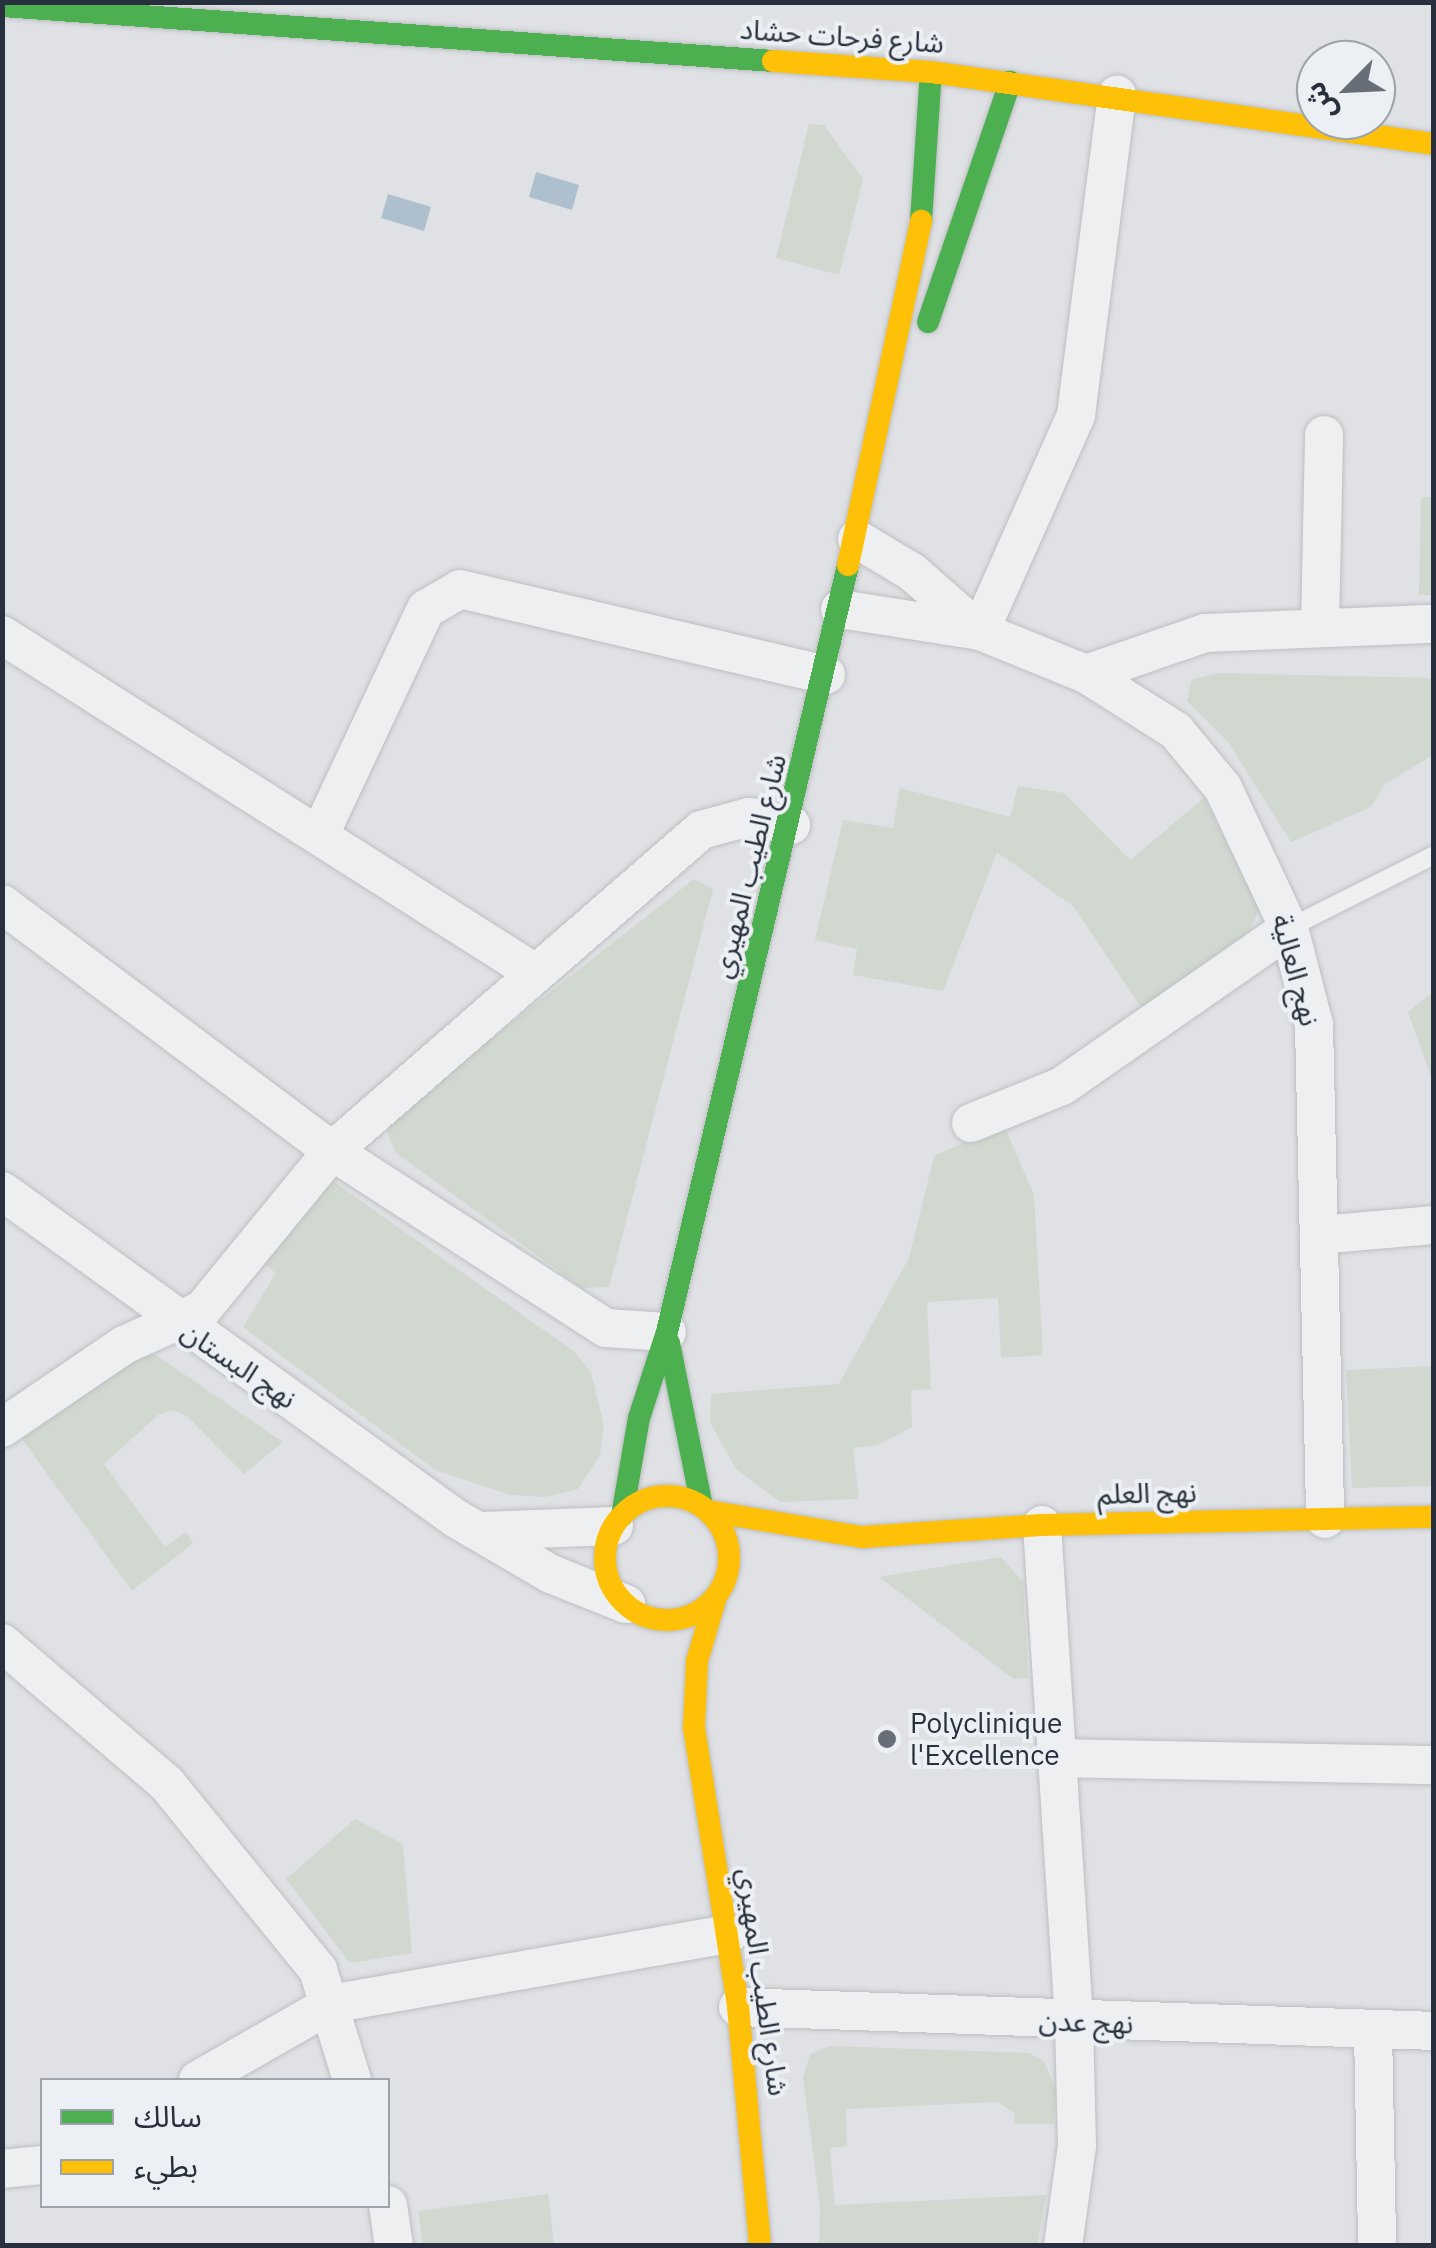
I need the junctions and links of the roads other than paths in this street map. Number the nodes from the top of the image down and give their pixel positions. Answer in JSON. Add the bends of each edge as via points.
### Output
{"nodes":[{"id":1,"x":2,"y":6,"type":"edge"},
{"id":2,"x":931,"y":72,"type":"junction"},
{"id":3,"x":1010,"y":82,"type":"junction"},
{"id":4,"x":1117,"y":95,"type":"junction"},
{"id":5,"x":1434,"y":144,"type":"edge"},
{"id":6,"x":884,"y":413,"type":"junction"},
{"id":7,"x":1324,"y":435,"type":"dead end"},
{"id":8,"x":857,"y":539,"type":"junction"},
{"id":9,"x":840,"y":609,"type":"junction"},
{"id":10,"x":1434,"y":624,"type":"edge"},
{"id":11,"x":1320,"y":628,"type":"junction"},
{"id":12,"x":980,"y":632,"type":"junction"},
{"id":13,"x":2,"y":635,"type":"edge"},
{"id":14,"x":1086,"y":674,"type":"junction"},
{"id":15,"x":826,"y":675,"type":"junction"},
{"id":16,"x":790,"y":826,"type":"junction"},
{"id":17,"x":320,"y":834,"type":"junction"},
{"id":18,"x":1434,"y":856,"type":"edge"},
{"id":19,"x":2,"y":904,"type":"edge"},
{"id":20,"x":1289,"y":928,"type":"junction"},
{"id":21,"x":535,"y":972,"type":"junction"},
{"id":22,"x":971,"y":1123,"type":"dead end"},
{"id":23,"x":332,"y":1151,"type":"junction"},
{"id":24,"x":2,"y":1191,"type":"edge"},
{"id":25,"x":1434,"y":1225,"type":"edge"},
{"id":26,"x":1319,"y":1236,"type":"junction"},
{"id":27,"x":175,"y":1322,"type":"junction"},
{"id":28,"x":667,"y":1332,"type":"junction"},
{"id":29,"x":2,"y":1428,"type":"edge"},
{"id":30,"x":705,"y":1509,"type":"junction"},
{"id":31,"x":1434,"y":1517,"type":"edge"},
{"id":32,"x":1325,"y":1519,"type":"junction"},
{"id":33,"x":618,"y":1521,"type":"junction"},
{"id":34,"x":1042,"y":1525,"type":"junction"},
{"id":35,"x":482,"y":1531,"type":"junction"},
{"id":36,"x":862,"y":1536,"type":"junction"},
{"id":37,"x":808,"y":1552,"type":"dead end"},
{"id":38,"x":756,"y":1571,"type":"dead end"},
{"id":39,"x":719,"y":1591,"type":"junction"},
{"id":40,"x":629,"y":1606,"type":"junction"},
{"id":41,"x":651,"y":1638,"type":"dead end"},
{"id":42,"x":2,"y":1642,"type":"edge"},
{"id":43,"x":674,"y":1682,"type":"dead end"},
{"id":44,"x":694,"y":1728,"type":"junction"},
{"id":45,"x":1058,"y":1758,"type":"junction"},
{"id":46,"x":1434,"y":1765,"type":"edge"},
{"id":47,"x":729,"y":1934,"type":"junction"},
{"id":48,"x":331,"y":2004,"type":"junction"},
{"id":49,"x":738,"y":2007,"type":"junction"},
{"id":50,"x":1074,"y":2022,"type":"junction"},
{"id":51,"x":1373,"y":2030,"type":"junction"},
{"id":52,"x":1434,"y":2031,"type":"edge"},
{"id":53,"x":202,"y":2078,"type":"edge"},
{"id":54,"x":351,"y":2078,"type":"edge"},
{"id":55,"x":40,"y":2166,"type":"edge"},
{"id":56,"x":2,"y":2169,"type":"edge"},
{"id":57,"x":389,"y":2208,"type":"edge"},
{"id":58,"x":394,"y":2246,"type":"edge"},
{"id":59,"x":760,"y":2246,"type":"edge"},
{"id":60,"x":1064,"y":2246,"type":"edge"},
{"id":61,"x":1377,"y":2246,"type":"edge"}],
"edges":[{"from":1,"to":2,"type":"street","name":"شارع فرحات حشاد"},
{"from":2,"to":3,"type":"street","name":"شارع فرحات حشاد"},
{"from":2,"to":6,"type":"street","name":"شارع الطيب المهيري","via":[[926,193]]},
{"from":3,"to":4,"type":"street","name":"شارع فرحات حشاد"},
{"from":3,"to":6,"type":"street","name":"شارع الطيب المهيري","via":[[912,368]]},
{"from":4,"to":5,"type":"street","name":"شارع فرحات حشاد"},
{"from":4,"to":12,"type":"street","via":[[1076,416]]},
{"from":6,"to":8,"type":"street","name":"شارع الطيب المهيري"},
{"from":7,"to":11,"type":"street"},
{"from":8,"to":9,"type":"street","name":"شارع الطيب المهيري"},
{"from":8,"to":12,"type":"street","name":"نهج العالية","via":[[912,572]]},
{"from":9,"to":12,"type":"street","name":"نهج العالية"},
{"from":9,"to":15,"type":"street","name":"شارع الطيب المهيري"},
{"from":10,"to":11,"type":"street"},
{"from":11,"to":14,"type":"street","via":[[1205,633]]},
{"from":12,"to":14,"type":"street","name":"نهج العالية"},
{"from":13,"to":17,"type":"street"},
{"from":14,"to":20,"type":"street","name":"نهج العالية","via":[[1176,731],[1224,788]]},
{"from":15,"to":16,"type":"street","name":"شارع الطيب المهيري"},
{"from":15,"to":17,"type":"street","via":[[460,589],[426,609]]},
{"from":16,"to":21,"type":"street","via":[[749,816],[702,830]]},
{"from":16,"to":28,"type":"street","name":"شارع الطيب المهيري"},
{"from":17,"to":21,"type":"street"},
{"from":18,"to":20,"type":"lane"},
{"from":19,"to":23,"type":"street"},
{"from":20,"to":22,"type":"street","via":[[1062,1086]]},
{"from":20,"to":26,"type":"street","name":"نهج العالية","via":[[1314,1025]]},
{"from":21,"to":23,"type":"street"},
{"from":23,"to":27,"type":"street","via":[[202,1310]]},
{"from":23,"to":28,"type":"street","via":[[606,1328]]},
{"from":24,"to":27,"type":"street","name":"نهج البستان"},
{"from":25,"to":26,"type":"street"},
{"from":26,"to":32,"type":"street","name":"نهج العالية"},
{"from":27,"to":29,"type":"street","via":[[124,1344]]},
{"from":27,"to":35,"type":"street","name":"نهج البستان"},
{"from":28,"to":30,"type":"street","name":"شارع الطيب المهيري","via":[[682,1434]]},
{"from":28,"to":33,"type":"street","name":"شارع الطيب المهيري","via":[[639,1418]]},
{"from":30,"to":33,"type":"street","via":[[652,1497]]},
{"from":30,"to":36,"type":"street","name":"نهج العلم"},
{"from":30,"to":39,"type":"street","via":[[726,1538]]},
{"from":31,"to":32,"type":"street","name":"نهج العلم"},
{"from":32,"to":34,"type":"street","name":"نهج العلم"},
{"from":33,"to":35,"type":"street"},
{"from":33,"to":40,"type":"street","via":[[606,1566]]},
{"from":34,"to":36,"type":"street","name":"نهج العلم"},
{"from":34,"to":45,"type":"street"},
{"from":35,"to":40,"type":"street","name":"نهج البستان","via":[[550,1574]]},
{"from":36,"to":37,"type":"street","name":"نهج العلم"},
{"from":38,"to":39,"type":"street"},
{"from":39,"to":40,"type":"street","via":[[702,1609],[668,1620]]},
{"from":39,"to":44,"type":"street","name":"شارع الطيب المهيري","via":[[697,1661]]},
{"from":40,"to":41,"type":"street"},
{"from":42,"to":48,"type":"street","via":[[167,1784],[318,1970]]},
{"from":43,"to":44,"type":"street","name":"شارع الطيب المهيري"},
{"from":44,"to":47,"type":"street","name":"شارع الطيب المهيري"},
{"from":45,"to":46,"type":"street"},
{"from":45,"to":50,"type":"street"},
{"from":47,"to":48,"type":"street"},
{"from":47,"to":49,"type":"street","name":"شارع الطيب المهيري"},
{"from":48,"to":53,"type":"street"},
{"from":48,"to":54,"type":"street"},
{"from":49,"to":50,"type":"street","name":"نهج عدن"},
{"from":49,"to":59,"type":"street","name":"شارع الطيب المهيري"},
{"from":50,"to":51,"type":"street","name":"نهج عدن"},
{"from":50,"to":60,"type":"street","via":[[1077,2146]]},
{"from":51,"to":52,"type":"street","name":"نهج عدن"},
{"from":51,"to":61,"type":"street"},
{"from":55,"to":56,"type":"street"},
{"from":57,"to":58,"type":"street"}]}
